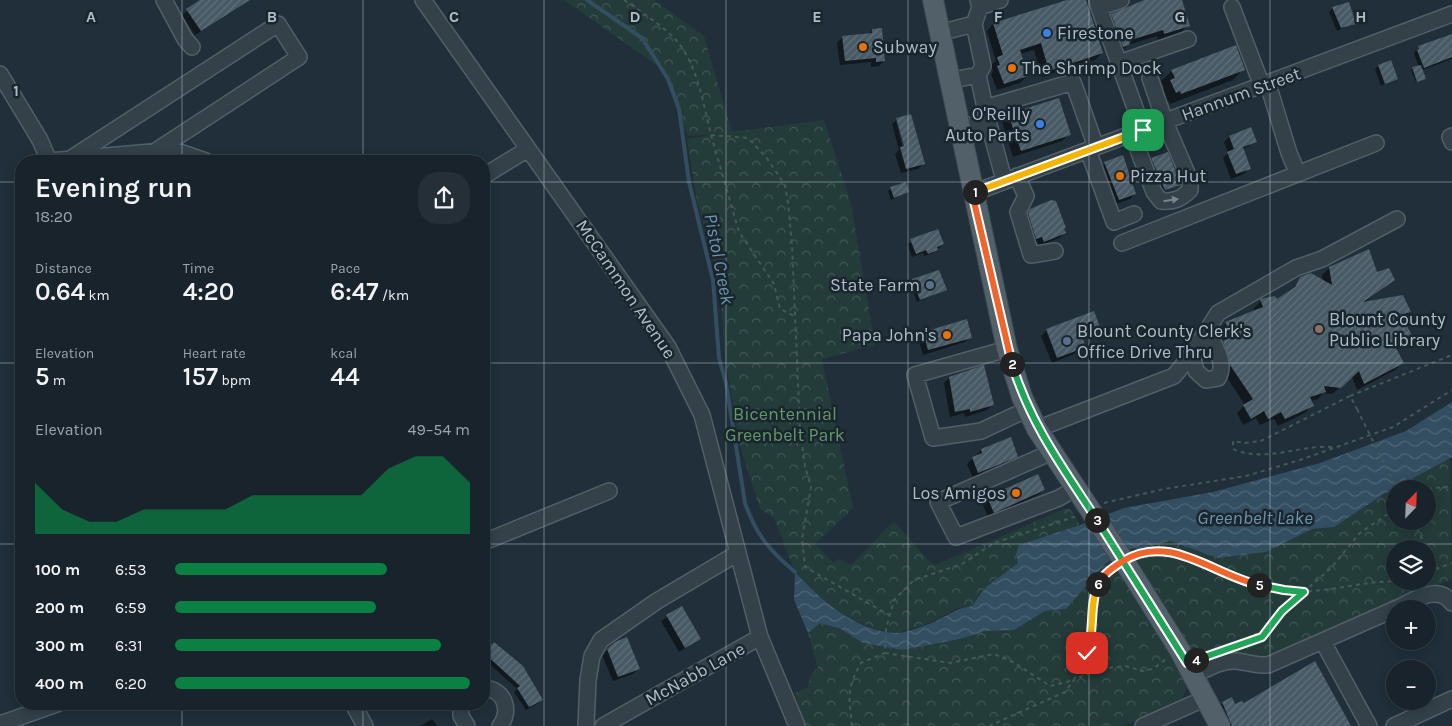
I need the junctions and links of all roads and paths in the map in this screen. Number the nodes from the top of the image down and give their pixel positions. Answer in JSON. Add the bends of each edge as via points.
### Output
{"nodes":[{"id":1,"x":164,"y":0,"type":"edge"},
{"id":2,"x":423,"y":0,"type":"edge"},
{"id":3,"x":624,"y":0,"type":"edge"},
{"id":4,"x":932,"y":0,"type":"edge"},
{"id":5,"x":1000,"y":0,"type":"edge"},
{"id":6,"x":1121,"y":0,"type":"edge"},
{"id":7,"x":979,"y":3,"type":"edge"},
{"id":8,"x":1098,"y":4,"type":"edge"},
{"id":9,"x":1232,"y":7,"type":"dead end"},
{"id":10,"x":1452,"y":14,"type":"edge"},
{"id":11,"x":974,"y":24,"type":"junction"},
{"id":12,"x":939,"y":33,"type":"junction"},
{"id":13,"x":1188,"y":38,"type":"dead end"},
{"id":14,"x":192,"y":47,"type":"dead end"},
{"id":15,"x":1119,"y":63,"type":"junction"},
{"id":16,"x":0,"y":74,"type":"edge"},
{"id":17,"x":978,"y":75,"type":"junction"},
{"id":18,"x":1150,"y":78,"type":"dead end"},
{"id":19,"x":948,"y":81,"type":"junction"},
{"id":20,"x":1265,"y":85,"type":"junction"},
{"id":21,"x":986,"y":115,"type":"junction"},
{"id":22,"x":1165,"y":122,"type":"junction"},
{"id":23,"x":958,"y":128,"type":"junction"},
{"id":24,"x":1138,"y":132,"type":"junction"},
{"id":25,"x":711,"y":135,"type":"junction"},
{"id":26,"x":1452,"y":136,"type":"edge"},
{"id":27,"x":1452,"y":142,"type":"edge"},
{"id":28,"x":1376,"y":144,"type":"dead end"},
{"id":29,"x":528,"y":149,"type":"junction"},
{"id":30,"x":1092,"y":149,"type":"junction"},
{"id":31,"x":154,"y":152,"type":"junction"},
{"id":32,"x":46,"y":155,"type":"edge"},
{"id":33,"x":76,"y":155,"type":"edge"},
{"id":34,"x":118,"y":155,"type":"edge"},
{"id":35,"x":189,"y":155,"type":"edge"},
{"id":36,"x":490,"y":172,"type":"edge"},
{"id":37,"x":1298,"y":174,"type":"junction"},
{"id":38,"x":1011,"y":178,"type":"junction"},
{"id":39,"x":972,"y":193,"type":"junction"},
{"id":40,"x":1134,"y":214,"type":"dead end"},
{"id":41,"x":1398,"y":220,"type":"dead end"},
{"id":42,"x":1122,"y":243,"type":"dead end"},
{"id":43,"x":1055,"y":251,"type":"dead end"},
{"id":44,"x":794,"y":316,"type":"junction"},
{"id":45,"x":1207,"y":331,"type":"junction"},
{"id":46,"x":1007,"y":349,"type":"junction"},
{"id":47,"x":1192,"y":354,"type":"junction"},
{"id":48,"x":1452,"y":354,"type":"edge"},
{"id":49,"x":1452,"y":390,"type":"edge"},
{"id":50,"x":1350,"y":396,"type":"junction"},
{"id":51,"x":1028,"y":409,"type":"junction"},
{"id":52,"x":1037,"y":429,"type":"junction"},
{"id":53,"x":1335,"y":448,"type":"junction"},
{"id":54,"x":1052,"y":452,"type":"junction"},
{"id":55,"x":1392,"y":480,"type":"edge"},
{"id":56,"x":1452,"y":486,"type":"edge"},
{"id":57,"x":1436,"y":488,"type":"edge"},
{"id":58,"x":609,"y":491,"type":"dead end"},
{"id":59,"x":1085,"y":502,"type":"junction"},
{"id":60,"x":1386,"y":515,"type":"edge"},
{"id":61,"x":490,"y":540,"type":"edge"},
{"id":62,"x":738,"y":553,"type":"junction"},
{"id":63,"x":1452,"y":563,"type":"edge"},
{"id":64,"x":1127,"y":564,"type":"junction"},
{"id":65,"x":1437,"y":568,"type":"edge"},
{"id":66,"x":1386,"y":582,"type":"edge"},
{"id":67,"x":1304,"y":592,"type":"junction"},
{"id":68,"x":1446,"y":598,"type":"edge"},
{"id":69,"x":1415,"y":600,"type":"edge"},
{"id":70,"x":1386,"y":613,"type":"edge"},
{"id":71,"x":889,"y":615,"type":"junction"},
{"id":72,"x":760,"y":637,"type":"junction"},
{"id":73,"x":1323,"y":642,"type":"junction"},
{"id":74,"x":1179,"y":649,"type":"junction"},
{"id":75,"x":1231,"y":649,"type":"dead end"},
{"id":76,"x":885,"y":653,"type":"junction"},
{"id":77,"x":1193,"y":675,"type":"junction"},
{"id":78,"x":1074,"y":680,"type":"junction"},
{"id":79,"x":490,"y":689,"type":"edge"},
{"id":80,"x":1206,"y":698,"type":"junction"},
{"id":81,"x":1452,"y":699,"type":"edge"},
{"id":82,"x":40,"y":710,"type":"edge"},
{"id":83,"x":356,"y":710,"type":"edge"},
{"id":84,"x":462,"y":710,"type":"edge"},
{"id":85,"x":0,"y":724,"type":"edge"},
{"id":86,"x":365,"y":726,"type":"edge"},
{"id":87,"x":466,"y":726,"type":"edge"},
{"id":88,"x":500,"y":726,"type":"edge"},
{"id":89,"x":586,"y":726,"type":"edge"},
{"id":90,"x":603,"y":726,"type":"edge"},
{"id":91,"x":797,"y":726,"type":"edge"},
{"id":92,"x":852,"y":726,"type":"edge"},
{"id":93,"x":989,"y":726,"type":"edge"},
{"id":94,"x":1144,"y":726,"type":"edge"},
{"id":95,"x":1220,"y":726,"type":"edge"},
{"id":96,"x":1369,"y":726,"type":"edge"},
{"id":97,"x":1394,"y":726,"type":"edge"}],
"edges":[{"from":1,"to":14,"type":"street"},
{"from":2,"to":29,"type":"street","name":"McCammon Avenue"},
{"from":3,"to":25,"type":"path","via":[[672,36],[689,60]]},
{"from":4,"to":12,"type":"main road"},
{"from":5,"to":7,"type":"street"},
{"from":6,"to":8,"type":"street"},
{"from":7,"to":11,"type":"street"},
{"from":8,"to":15,"type":"street"},
{"from":9,"to":20,"type":"street"},
{"from":10,"to":20,"type":"street","name":"Hannum Street"},
{"from":11,"to":12,"type":"street"},
{"from":11,"to":17,"type":"street","via":[[983,66]]},
{"from":12,"to":19,"type":"main road"},
{"from":13,"to":15,"type":"street"},
{"from":15,"to":24,"type":"street"},
{"from":16,"to":32,"type":"street"},
{"from":17,"to":19,"type":"street"},
{"from":17,"to":21,"type":"street"},
{"from":18,"to":22,"type":"street"},
{"from":19,"to":23,"type":"main road"},
{"from":20,"to":22,"type":"street","name":"Hannum Street"},
{"from":20,"to":37,"type":"street"},
{"from":21,"to":23,"type":"street"},
{"from":21,"to":30,"type":"street","via":[[1073,82]]},
{"from":21,"to":38,"type":"street"},
{"from":22,"to":24,"type":"street","name":"Hannum Street"},
{"from":24,"to":22,"type":"street","one_way":true,"via":[[1154,192],[1161,201],[1173,202],[1190,190],[1190,180]]},
{"from":23,"to":39,"type":"main road"},
{"from":24,"to":30,"type":"street","name":"Hannum Street"},
{"from":25,"to":44,"type":"path","via":[[739,232],[774,284],[780,309]]},
{"from":25,"to":44,"type":"path","via":[[748,138],[785,185],[792,245]]},
{"from":26,"to":27,"type":"street"},
{"from":28,"to":37,"type":"street"},
{"from":29,"to":36,"type":"street"},
{"from":29,"to":62,"type":"street","name":"McCammon Avenue","via":[[668,347],[702,415]]},
{"from":30,"to":38,"type":"street","name":"Hannum Street"},
{"from":30,"to":40,"type":"street","via":[[1114,222]]},
{"from":31,"to":33,"type":"street","via":[[299,57],[278,24]]},
{"from":31,"to":34,"type":"street"},
{"from":31,"to":35,"type":"street","via":[[174,150]]},
{"from":37,"to":42,"type":"street"},
{"from":38,"to":39,"type":"street","name":"Hannum Street"},
{"from":38,"to":43,"type":"street","via":[[1026,196],[1018,212],[1031,255]]},
{"from":39,"to":46,"type":"main road"},
{"from":41,"to":45,"type":"street","via":[[1322,259],[1296,268],[1218,313]]},
{"from":44,"to":71,"type":"path","via":[[800,429],[811,487],[802,539],[805,567]]},
{"from":45,"to":47,"type":"street"},
{"from":45,"to":47,"type":"street","via":[[1222,363],[1218,378],[1206,380],[1196,371]]},
{"from":46,"to":51,"type":"main road"},
{"from":46,"to":51,"type":"street","via":[[915,375],[933,438],[981,430]]},
{"from":47,"to":52,"type":"street","via":[[1174,376]]},
{"from":48,"to":50,"type":"path"},
{"from":49,"to":53,"type":"path","via":[[1393,427]]},
{"from":50,"to":53,"type":"path","via":[[1261,441],[1234,441],[1232,446],[1255,456],[1314,446]]},
{"from":50,"to":55,"type":"path","bridge":true},
{"from":51,"to":52,"type":"main road"},
{"from":52,"to":54,"type":"main road"},
{"from":53,"to":59,"type":"path","via":[[1246,476],[1108,502]]},
{"from":54,"to":59,"type":"main road"},
{"from":54,"to":59,"type":"street","via":[[938,502],[956,538],[1059,498]]},
{"from":56,"to":57,"type":"path"},
{"from":58,"to":61,"type":"street"},
{"from":59,"to":64,"type":"main road","bridge":true},
{"from":59,"to":71,"type":"path","via":[[994,544],[962,564],[914,580],[894,600]]},
{"from":60,"to":67,"type":"path","via":[[1360,533],[1331,568]]},
{"from":62,"to":72,"type":"street","name":"McCammon Avenue"},
{"from":62,"to":89,"type":"street","via":[[632,616],[601,640],[592,656]]},
{"from":63,"to":65,"type":"path"},
{"from":64,"to":67,"type":"path","via":[[1152,550],[1177,553],[1254,584]]},
{"from":64,"to":74,"type":"main road"},
{"from":64,"to":78,"type":"path","via":[[1100,579],[1096,587],[1090,644]]},
{"from":66,"to":67,"type":"path"},
{"from":67,"to":75,"type":"path","via":[[1282,611],[1262,637]]},
{"from":68,"to":69,"type":"street","via":[[1422,597]]},
{"from":70,"to":73,"type":"street"},
{"from":71,"to":76,"type":"path"},
{"from":72,"to":90,"type":"street","name":"McNabb Lane"},
{"from":72,"to":91,"type":"street","name":"McCammon Avenue"},
{"from":73,"to":77,"type":"street","via":[[1268,665],[1224,662]]},
{"from":73,"to":96,"type":"street"},
{"from":74,"to":77,"type":"main road"},
{"from":74,"to":78,"type":"path","via":[[1153,669],[1142,671],[1114,666]]},
{"from":76,"to":78,"type":"path","via":[[950,663],[994,654],[1050,686]]},
{"from":76,"to":92,"type":"path","via":[[861,663],[852,679],[848,699]]},
{"from":77,"to":80,"type":"main road"},
{"from":78,"to":93,"type":"path","via":[[1066,692]]},
{"from":79,"to":88,"type":"street","via":[[505,702],[506,718]]},
{"from":80,"to":94,"type":"street"},
{"from":80,"to":95,"type":"main road"},
{"from":81,"to":97,"type":"street"},
{"from":82,"to":85,"type":"street"},
{"from":83,"to":86,"type":"street"},
{"from":84,"to":87,"type":"street"}]}
